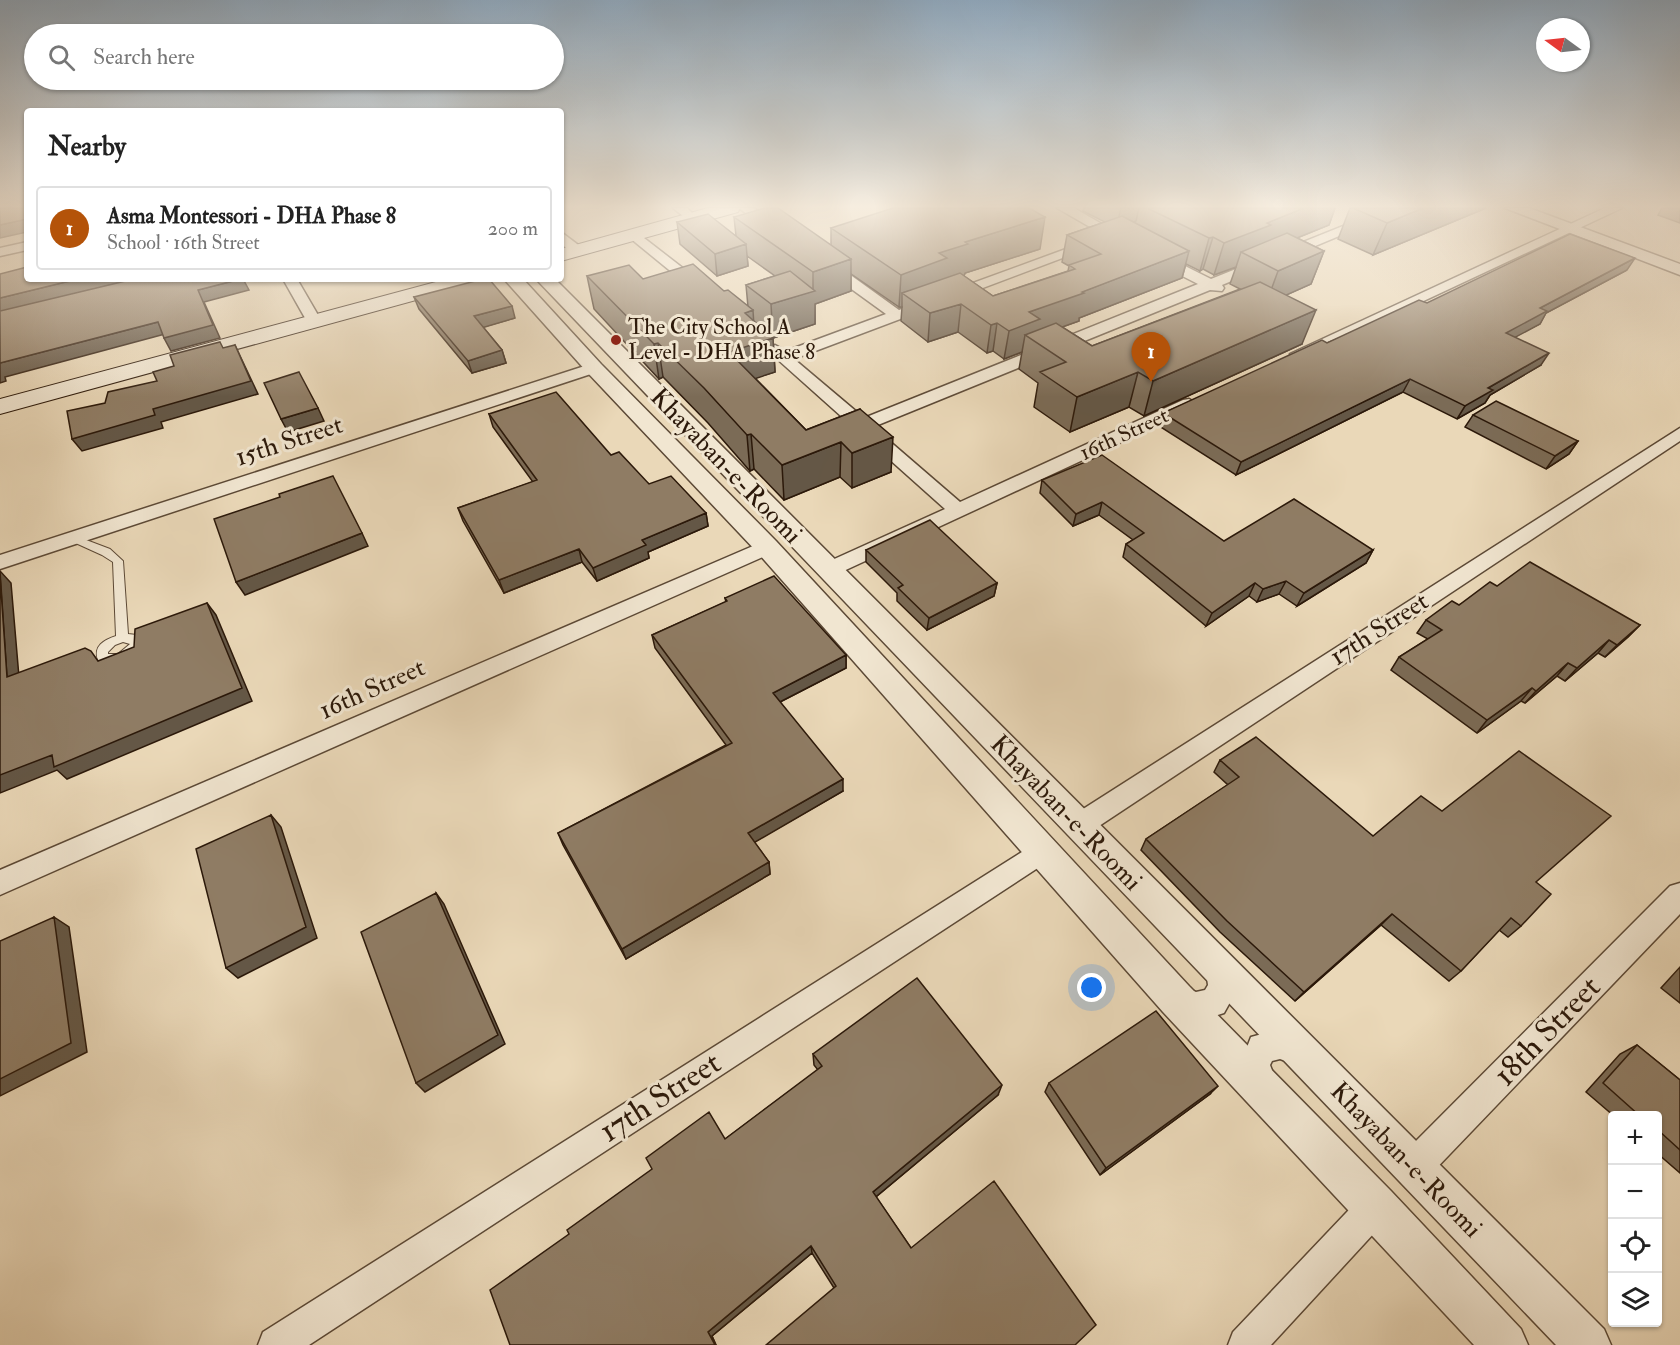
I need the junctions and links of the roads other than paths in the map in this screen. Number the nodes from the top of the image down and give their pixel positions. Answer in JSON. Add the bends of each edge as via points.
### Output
{"nodes":[{"id":1,"x":678,"y":271,"type":"edge"},
{"id":2,"x":837,"y":271,"type":"edge"},
{"id":3,"x":1021,"y":271,"type":"edge"},
{"id":4,"x":1184,"y":271,"type":"edge"},
{"id":5,"x":1242,"y":271,"type":"edge"},
{"id":6,"x":1481,"y":271,"type":"edge"},
{"id":7,"x":292,"y":282,"type":"edge"},
{"id":8,"x":457,"y":282,"type":"edge"},
{"id":9,"x":516,"y":282,"type":"edge"},
{"id":10,"x":548,"y":282,"type":"edge"},
{"id":11,"x":1209,"y":284,"type":"junction"},
{"id":12,"x":1230,"y":295,"type":"edge"},
{"id":13,"x":714,"y":300,"type":"edge"},
{"id":14,"x":898,"y":316,"type":"junction"},
{"id":15,"x":314,"y":322,"type":"junction"},
{"id":16,"x":1302,"y":332,"type":"edge"},
{"id":17,"x":767,"y":343,"type":"edge"},
{"id":18,"x":1322,"y":343,"type":"junction"},
{"id":19,"x":784,"y":357,"type":"junction"},
{"id":20,"x":1280,"y":363,"type":"edge"},
{"id":21,"x":594,"y":368,"type":"junction"},
{"id":22,"x":1204,"y":397,"type":"edge"},
{"id":23,"x":0,"y":407,"type":"edge"},
{"id":24,"x":862,"y":425,"type":"junction"},
{"id":25,"x":1680,"y":433,"type":"edge"},
{"id":26,"x":958,"y":510,"type":"junction"},
{"id":27,"x":73,"y":538,"type":"junction"},
{"id":28,"x":767,"y":547,"type":"junction"},
{"id":29,"x":0,"y":562,"type":"edge"},
{"id":30,"x":828,"y":570,"type":"junction"},
{"id":31,"x":122,"y":638,"type":"dead end"},
{"id":32,"x":1078,"y":826,"type":"junction"},
{"id":33,"x":1044,"y":850,"type":"junction"},
{"id":34,"x":0,"y":883,"type":"edge"},
{"id":35,"x":1680,"y":895,"type":"edge"},
{"id":36,"x":1220,"y":970,"type":"junction"},
{"id":37,"x":1176,"y":999,"type":"junction"},
{"id":38,"x":1301,"y":1052,"type":"junction"},
{"id":39,"x":1269,"y":1095,"type":"junction"},
{"id":40,"x":1414,"y":1167,"type":"junction"},
{"id":41,"x":1376,"y":1206,"type":"junction"},
{"id":42,"x":276,"y":1345,"type":"edge"},
{"id":43,"x":1246,"y":1345,"type":"edge"},
{"id":44,"x":1504,"y":1345,"type":"edge"},
{"id":45,"x":1588,"y":1345,"type":"edge"}],
"edges":[{"from":1,"to":13,"type":"street"},
{"from":2,"to":14,"type":"street"},
{"from":3,"to":14,"type":"street"},
{"from":4,"to":11,"type":"street"},
{"from":5,"to":11,"type":"street"},
{"from":6,"to":18,"type":"street"},
{"from":7,"to":15,"type":"street"},
{"from":8,"to":15,"type":"main road"},
{"from":9,"to":21,"type":"street","name":"Khayaban-e-Roomi"},
{"from":10,"to":30,"type":"street","name":"Khayaban-e-Roomi"},
{"from":11,"to":12,"type":"street"},
{"from":11,"to":24,"type":"street"},
{"from":14,"to":19,"type":"street"},
{"from":15,"to":23,"type":"main road"},
{"from":16,"to":18,"type":"street"},
{"from":17,"to":19,"type":"street"},
{"from":18,"to":20,"type":"street"},
{"from":19,"to":24,"type":"street"},
{"from":21,"to":27,"type":"street","name":"15th Street"},
{"from":21,"to":28,"type":"street","name":"Khayaban-e-Roomi"},
{"from":22,"to":26,"type":"street","name":"16th Street"},
{"from":24,"to":26,"type":"street"},
{"from":25,"to":32,"type":"street","name":"17th Street"},
{"from":26,"to":30,"type":"street","name":"16th Street"},
{"from":27,"to":29,"type":"street","name":"15th Street"},
{"from":27,"to":31,"type":"lane","via":[[118,561]]},
{"from":28,"to":33,"type":"street","name":"Khayaban-e-Roomi"},
{"from":28,"to":34,"type":"street","name":"16th Street"},
{"from":30,"to":32,"type":"street","name":"Khayaban-e-Roomi"},
{"from":32,"to":36,"type":"street","name":"Khayaban-e-Roomi"},
{"from":33,"to":37,"type":"street","name":"Khayaban-e-Roomi"},
{"from":33,"to":42,"type":"street","name":"17th Street"},
{"from":35,"to":40,"type":"street","name":"18th Street"},
{"from":36,"to":37,"type":"street","via":[[1223,988],[1214,1003],[1196,1007]]},
{"from":36,"to":38,"type":"street","name":"Khayaban-e-Roomi"},
{"from":37,"to":39,"type":"street","name":"Khayaban-e-Roomi"},
{"from":38,"to":39,"type":"street","via":[[1280,1044],[1262,1048],[1255,1065],[1261,1085]]},
{"from":38,"to":40,"type":"street","name":"Khayaban-e-Roomi"},
{"from":39,"to":41,"type":"street","name":"Khayaban-e-Roomi"},
{"from":40,"to":45,"type":"street","name":"Khayaban-e-Roomi"},
{"from":41,"to":43,"type":"street"},
{"from":41,"to":44,"type":"street","name":"Khayaban-e-Roomi"}]}
